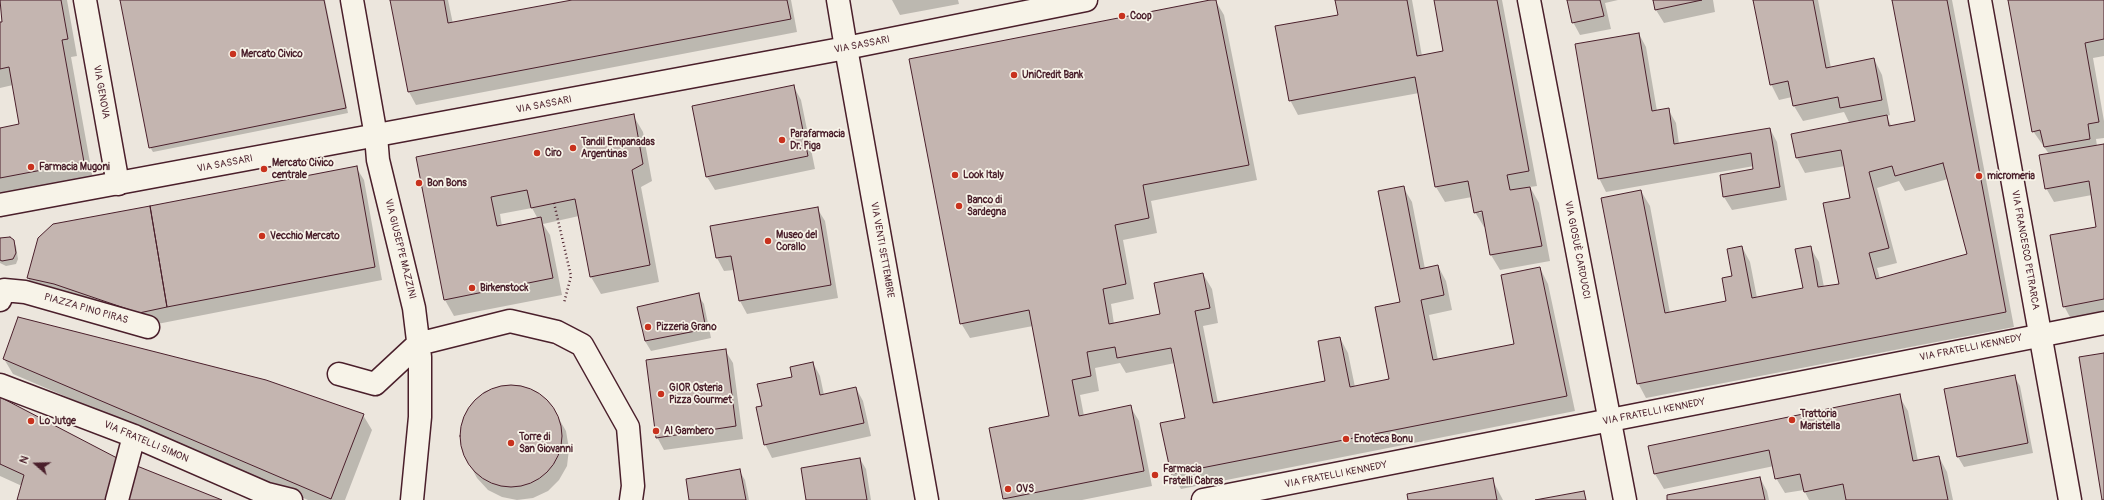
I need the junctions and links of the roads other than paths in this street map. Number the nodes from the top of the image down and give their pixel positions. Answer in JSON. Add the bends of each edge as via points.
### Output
{"nodes":[{"id":1,"x":85,"y":0,"type":"edge"},
{"id":2,"x":352,"y":0,"type":"edge"},
{"id":3,"x":838,"y":0,"type":"edge"},
{"id":4,"x":1086,"y":0,"type":"edge"},
{"id":5,"x":1529,"y":0,"type":"edge"},
{"id":6,"x":1980,"y":0,"type":"edge"},
{"id":7,"x":846,"y":48,"type":"junction"},
{"id":8,"x":376,"y":136,"type":"junction"},
{"id":9,"x":118,"y":184,"type":"junction"},
{"id":10,"x":0,"y":205,"type":"edge"},
{"id":11,"x":0,"y":300,"type":"edge"},
{"id":12,"x":2104,"y":323,"type":"edge"},
{"id":13,"x":148,"y":327,"type":"dead end"},
{"id":14,"x":2040,"y":334,"type":"junction"},
{"id":15,"x":418,"y":344,"type":"junction"},
{"id":16,"x":339,"y":374,"type":"dead end"},
{"id":17,"x":0,"y":385,"type":"edge"},
{"id":18,"x":1610,"y":421,"type":"junction"},
{"id":19,"x":134,"y":436,"type":"junction"},
{"id":20,"x":265,"y":497,"type":"edge"},
{"id":21,"x":118,"y":500,"type":"edge"},
{"id":22,"x":291,"y":500,"type":"edge"},
{"id":23,"x":412,"y":500,"type":"edge"},
{"id":24,"x":631,"y":500,"type":"edge"},
{"id":25,"x":927,"y":500,"type":"edge"},
{"id":26,"x":1203,"y":500,"type":"edge"},
{"id":27,"x":1625,"y":500,"type":"edge"},
{"id":28,"x":2070,"y":500,"type":"edge"}],
"edges":[{"from":1,"to":9,"type":"street","name":"VIA GENOVA"},
{"from":2,"to":8,"type":"street","name":"VIA GIUSEPPE MAZZINI"},
{"from":3,"to":7,"type":"street","name":"VIA VENTI SETTEMBRE"},
{"from":4,"to":7,"type":"street","name":"VIA SASSARI"},
{"from":5,"to":18,"type":"street","name":"VIA GIOSUÈ CARDUCCI"},
{"from":6,"to":14,"type":"street","name":"VIA FRANCESCO PETRARCA"},
{"from":7,"to":8,"type":"street","name":"VIA SASSARI"},
{"from":7,"to":25,"type":"street","name":"VIA VENTI SETTEMBRE"},
{"from":8,"to":9,"type":"street","name":"VIA SASSARI"},
{"from":8,"to":15,"type":"street","name":"VIA GIUSEPPE MAZZINI","via":[[378,160],[414,308]]},
{"from":9,"to":10,"type":"street","name":"VIA SASSARI"},
{"from":11,"to":13,"type":"street","name":"PIAZZA PINO PIRAS","via":[[4,290],[25,292]]},
{"from":12,"to":14,"type":"street","name":"VIA FRATELLI KENNEDY"},
{"from":14,"to":18,"type":"street","name":"VIA FRATELLI KENNEDY"},
{"from":14,"to":28,"type":"street","name":"VIA FRANCESCO PETRARCA"},
{"from":15,"to":16,"type":"street","via":[[375,384]]},
{"from":15,"to":23,"type":"street","name":"VIA GIUSEPPE MAZZINI","via":[[420,417]]},
{"from":15,"to":24,"type":"street","via":[[510,320],[557,332],[582,345],[628,427],[633,486]]},
{"from":17,"to":19,"type":"street","name":"VIA FRATELLI SIMON"},
{"from":18,"to":26,"type":"street","name":"VIA FRATELLI KENNEDY"},
{"from":18,"to":27,"type":"street","name":"VIA GIOSUÈ CARDUCCI"},
{"from":19,"to":20,"type":"street","name":"VIA FRATELLI SIMON"},
{"from":19,"to":21,"type":"street"},
{"from":20,"to":22,"type":"street","name":"VIA FRATELLI SIMON"}]}
